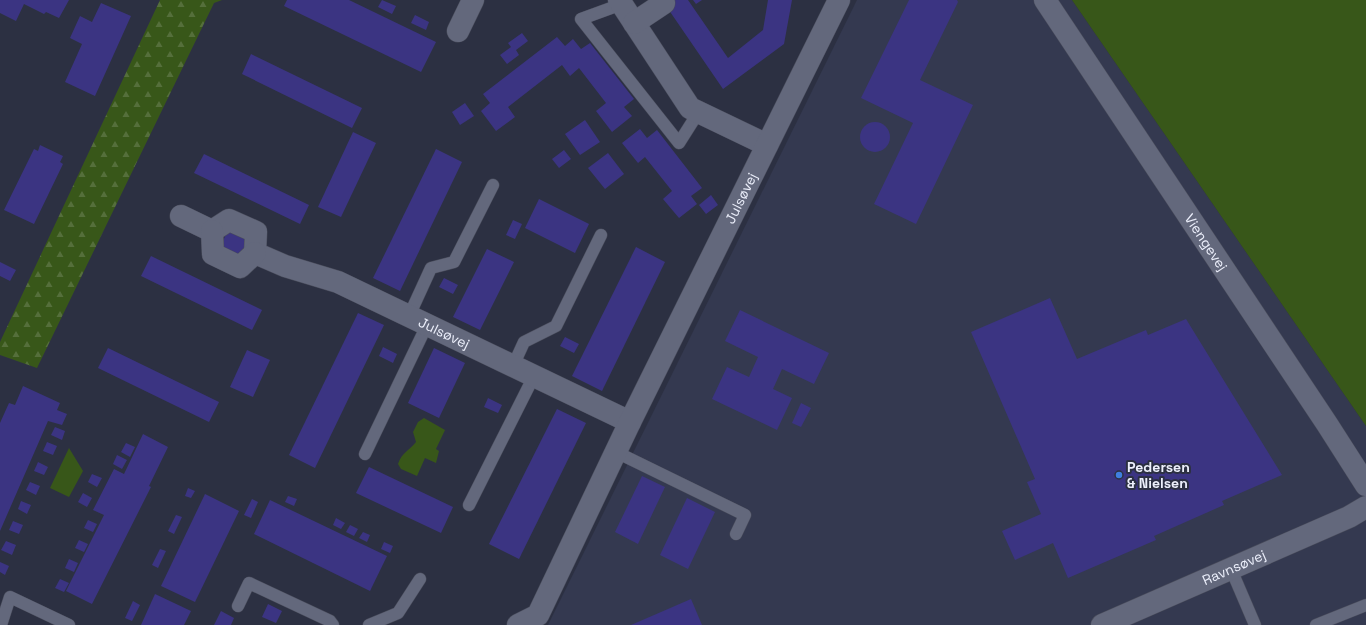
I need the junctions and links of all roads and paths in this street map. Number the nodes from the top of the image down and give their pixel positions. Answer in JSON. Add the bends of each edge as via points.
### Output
{"nodes":[{"id":1,"x":472,"y":0,"type":"edge"},
{"id":2,"x":839,"y":0,"type":"edge"},
{"id":3,"x":1045,"y":0,"type":"edge"},
{"id":4,"x":621,"y":2,"type":"edge"},
{"id":5,"x":664,"y":3,"type":"dead end"},
{"id":6,"x":634,"y":23,"type":"junction"},
{"id":7,"x":458,"y":31,"type":"dead end"},
{"id":8,"x":698,"y":112,"type":"junction"},
{"id":9,"x":767,"y":146,"type":"junction"},
{"id":10,"x":493,"y":185,"type":"dead end"},
{"id":11,"x":181,"y":216,"type":"dead end"},
{"id":12,"x":212,"y":231,"type":"junction"},
{"id":13,"x":601,"y":235,"type":"dead end"},
{"id":14,"x":255,"y":253,"type":"junction"},
{"id":15,"x":418,"y":320,"type":"junction"},
{"id":16,"x":513,"y":366,"type":"junction"},
{"id":17,"x":534,"y":376,"type":"junction"},
{"id":18,"x":630,"y":422,"type":"junction"},
{"id":19,"x":616,"y":452,"type":"junction"},
{"id":20,"x":365,"y":454,"type":"dead end"},
{"id":21,"x":1366,"y":485,"type":"edge"},
{"id":22,"x":469,"y":505,"type":"dead end"},
{"id":23,"x":1366,"y":508,"type":"edge"},
{"id":24,"x":736,"y":534,"type":"dead end"},
{"id":25,"x":1231,"y":569,"type":"junction"},
{"id":26,"x":420,"y":579,"type":"dead end"},
{"id":27,"x":1366,"y":605,"type":"edge"},
{"id":28,"x":238,"y":606,"type":"dead end"},
{"id":29,"x":1,"y":625,"type":"edge"},
{"id":30,"x":68,"y":625,"type":"edge"},
{"id":31,"x":333,"y":625,"type":"edge"},
{"id":32,"x":369,"y":625,"type":"edge"},
{"id":33,"x":518,"y":625,"type":"edge"},
{"id":34,"x":1102,"y":625,"type":"edge"},
{"id":35,"x":1255,"y":625,"type":"edge"},
{"id":36,"x":1316,"y":625,"type":"edge"}],
"edges":[{"from":1,"to":7,"type":"street"},
{"from":2,"to":9,"type":"street","name":"Julsøvej"},
{"from":3,"to":21,"type":"street","name":"Viengevej"},
{"from":4,"to":6,"type":"street"},
{"from":4,"to":8,"type":"lane","via":[[581,19],[679,143]]},
{"from":5,"to":6,"type":"street"},
{"from":6,"to":8,"type":"street","via":[[690,108]]},
{"from":8,"to":9,"type":"street"},
{"from":9,"to":18,"type":"street","name":"Julsøvej"},
{"from":10,"to":15,"type":"lane","via":[[454,262],[431,268]]},
{"from":11,"to":12,"type":"street"},
{"from":12,"to":14,"type":"street","via":[[229,220],[256,232]]},
{"from":12,"to":14,"type":"street","via":[[213,254],[240,267]]},
{"from":13,"to":16,"type":"lane","via":[[556,326],[524,342]]},
{"from":14,"to":15,"type":"street","name":"Julsøvej","via":[[284,266],[338,282]]},
{"from":15,"to":16,"type":"street","name":"Julsøvej"},
{"from":15,"to":20,"type":"lane"},
{"from":16,"to":17,"type":"street","name":"Julsøvej"},
{"from":17,"to":18,"type":"street","name":"Julsøvej"},
{"from":17,"to":22,"type":"lane"},
{"from":18,"to":19,"type":"street","name":"Julsøvej"},
{"from":19,"to":24,"type":"lane","via":[[745,515]]},
{"from":19,"to":33,"type":"street","name":"Julsøvej","via":[[538,615]]},
{"from":23,"to":25,"type":"street","name":"Ravnsøvej"},
{"from":25,"to":34,"type":"street","name":"Ravnsøvej"},
{"from":25,"to":35,"type":"lane"},
{"from":26,"to":32,"type":"lane","via":[[398,613]]},
{"from":27,"to":36,"type":"lane"},
{"from":28,"to":31,"type":"lane","via":[[249,583],[330,621]]},
{"from":29,"to":30,"type":"lane","via":[[10,597]]}]}
